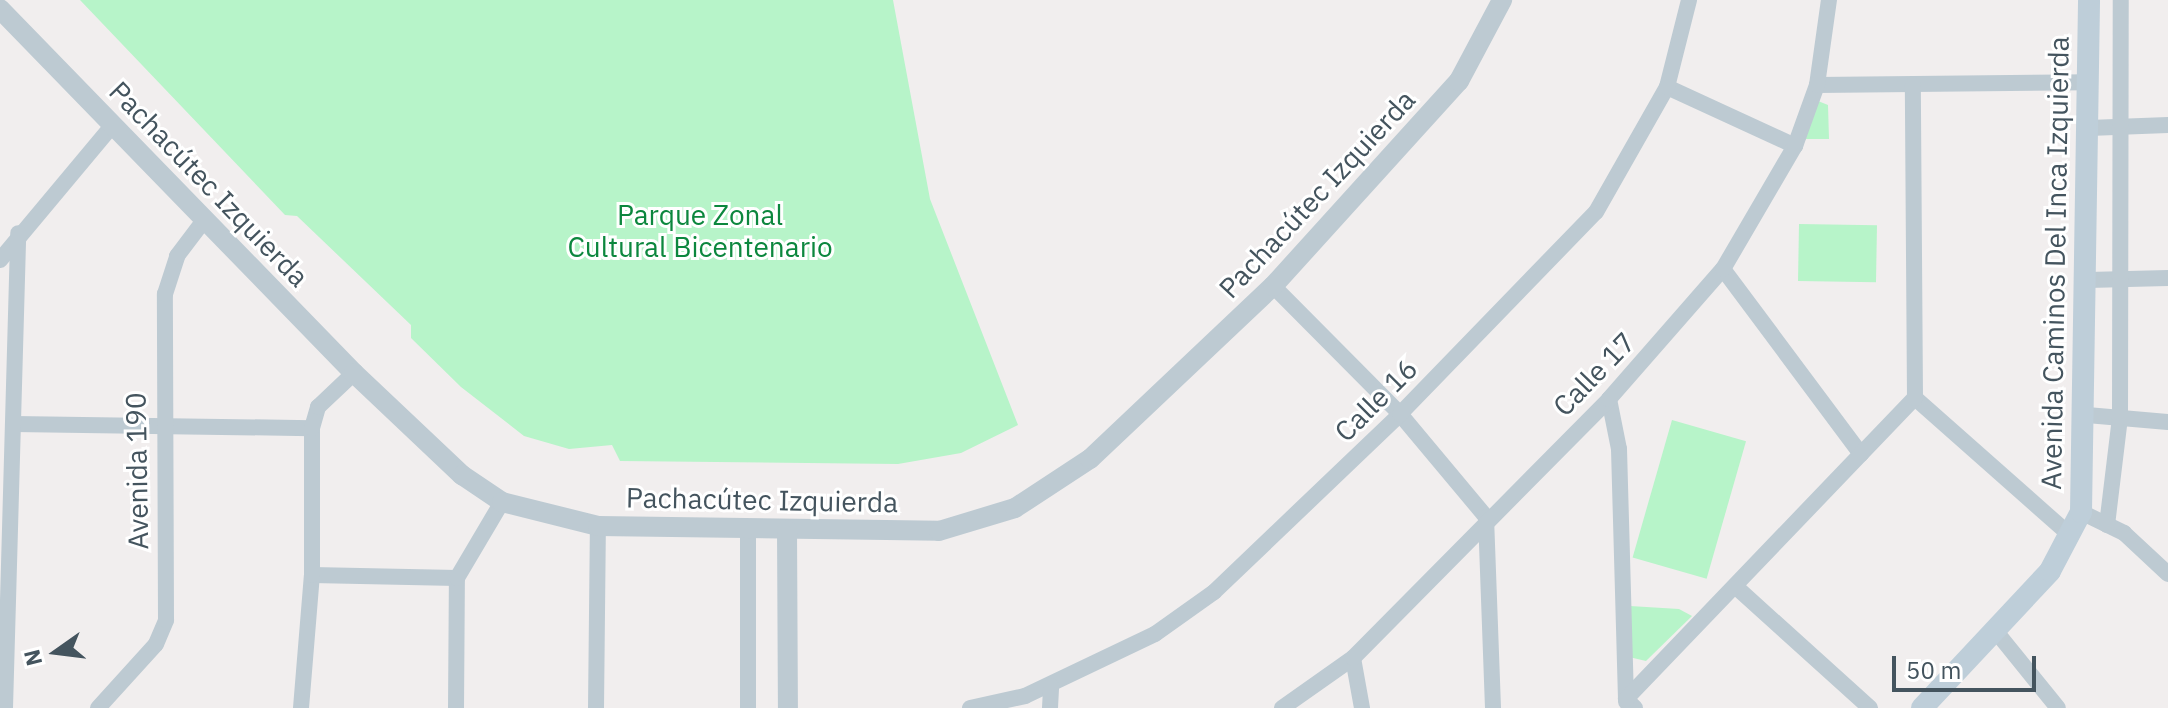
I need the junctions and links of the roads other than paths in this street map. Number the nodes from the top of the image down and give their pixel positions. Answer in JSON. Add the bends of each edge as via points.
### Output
{"nodes":[{"id":1,"x":1502,"y":0,"type":"edge"},
{"id":2,"x":1689,"y":0,"type":"edge"},
{"id":3,"x":1829,"y":0,"type":"edge"},
{"id":4,"x":2089,"y":0,"type":"edge"},
{"id":5,"x":2121,"y":0,"type":"edge"},
{"id":6,"x":0,"y":9,"type":"edge"},
{"id":7,"x":2089,"y":82,"type":"junction"},
{"id":8,"x":1817,"y":85,"type":"junction"},
{"id":9,"x":1913,"y":85,"type":"junction"},
{"id":10,"x":1667,"y":87,"type":"junction"},
{"id":11,"x":113,"y":125,"type":"junction"},
{"id":12,"x":2168,"y":125,"type":"edge"},
{"id":13,"x":2124,"y":127,"type":"junction"},
{"id":14,"x":2089,"y":128,"type":"junction"},
{"id":15,"x":1795,"y":146,"type":"junction"},
{"id":16,"x":205,"y":219,"type":"junction"},
{"id":17,"x":18,"y":233,"type":"junction"},
{"id":18,"x":0,"y":260,"type":"edge"},
{"id":19,"x":1723,"y":269,"type":"junction"},
{"id":20,"x":2123,"y":277,"type":"junction"},
{"id":21,"x":2168,"y":278,"type":"edge"},
{"id":22,"x":2088,"y":280,"type":"junction"},
{"id":23,"x":1273,"y":286,"type":"junction"},
{"id":24,"x":354,"y":373,"type":"junction"},
{"id":25,"x":1915,"y":398,"type":"junction"},
{"id":26,"x":1609,"y":399,"type":"junction"},
{"id":27,"x":1400,"y":414,"type":"junction"},
{"id":28,"x":2087,"y":415,"type":"junction"},
{"id":29,"x":2120,"y":418,"type":"junction"},
{"id":30,"x":160,"y":422,"type":"junction"},
{"id":31,"x":2168,"y":422,"type":"edge"},
{"id":32,"x":14,"y":424,"type":"junction"},
{"id":33,"x":312,"y":428,"type":"junction"},
{"id":34,"x":1861,"y":454,"type":"junction"},
{"id":35,"x":502,"y":502,"type":"junction"},
{"id":36,"x":2081,"y":512,"type":"junction"},
{"id":37,"x":1486,"y":517,"type":"junction"},
{"id":38,"x":2107,"y":525,"type":"junction"},
{"id":39,"x":598,"y":526,"type":"junction"},
{"id":40,"x":748,"y":530,"type":"junction"},
{"id":41,"x":787,"y":530,"type":"junction"},
{"id":42,"x":2071,"y":536,"type":"junction"},
{"id":43,"x":2168,"y":574,"type":"edge"},
{"id":44,"x":312,"y":575,"type":"junction"},
{"id":45,"x":457,"y":578,"type":"junction"},
{"id":46,"x":1735,"y":586,"type":"junction"},
{"id":47,"x":1998,"y":634,"type":"junction"},
{"id":48,"x":1353,"y":658,"type":"junction"},
{"id":49,"x":1051,"y":686,"type":"junction"},
{"id":50,"x":1629,"y":705,"type":"edge"},
{"id":51,"x":104,"y":706,"type":"edge"},
{"id":52,"x":5,"y":708,"type":"edge"},
{"id":53,"x":301,"y":708,"type":"edge"},
{"id":54,"x":456,"y":708,"type":"edge"},
{"id":55,"x":596,"y":708,"type":"edge"},
{"id":56,"x":748,"y":708,"type":"edge"},
{"id":57,"x":788,"y":708,"type":"edge"},
{"id":58,"x":799,"y":708,"type":"edge"},
{"id":59,"x":970,"y":708,"type":"edge"},
{"id":60,"x":1050,"y":708,"type":"edge"},
{"id":61,"x":1282,"y":708,"type":"edge"},
{"id":62,"x":1362,"y":708,"type":"edge"},
{"id":63,"x":1493,"y":708,"type":"edge"},
{"id":64,"x":1870,"y":708,"type":"edge"},
{"id":65,"x":1922,"y":708,"type":"edge"},
{"id":66,"x":2058,"y":708,"type":"edge"}],
"edges":[{"from":1,"to":23,"type":"street","name":"Pachacútec Izquierda","via":[[1459,81]]},
{"from":2,"to":10,"type":"street","name":"Calle 16"},
{"from":3,"to":8,"type":"street","name":"Calle 17"},
{"from":4,"to":7,"type":"main road","name":"Avenida Caminos Del Inca Izquierda"},
{"from":5,"to":13,"type":"street"},
{"from":6,"to":11,"type":"street","name":"Pachacútec Izquierda"},
{"from":7,"to":9,"type":"street"},
{"from":7,"to":14,"type":"main road","name":"Avenida Caminos Del Inca Izquierda"},
{"from":8,"to":9,"type":"street"},
{"from":8,"to":15,"type":"street","name":"Calle 17"},
{"from":9,"to":25,"type":"street"},
{"from":10,"to":15,"type":"street"},
{"from":10,"to":27,"type":"street","name":"Calle 16","via":[[1596,212]]},
{"from":11,"to":16,"type":"street","name":"Pachacútec Izquierda"},
{"from":11,"to":17,"type":"street"},
{"from":12,"to":13,"type":"street"},
{"from":13,"to":14,"type":"street"},
{"from":13,"to":20,"type":"street"},
{"from":14,"to":22,"type":"main road","name":"Avenida Caminos Del Inca Izquierda"},
{"from":15,"to":19,"type":"street","name":"Calle 17"},
{"from":16,"to":24,"type":"street","name":"Pachacútec Izquierda"},
{"from":16,"to":30,"type":"street","name":"Avenida 190","via":[[168,275]]},
{"from":17,"to":18,"type":"street"},
{"from":17,"to":32,"type":"street"},
{"from":19,"to":26,"type":"street","name":"Calle 17"},
{"from":19,"to":34,"type":"street"},
{"from":20,"to":21,"type":"street"},
{"from":20,"to":22,"type":"street"},
{"from":20,"to":29,"type":"street"},
{"from":22,"to":28,"type":"main road","name":"Avenida Caminos Del Inca Izquierda"},
{"from":23,"to":27,"type":"street"},
{"from":23,"to":41,"type":"street","name":"Pachacútec Izquierda","via":[[1090,459],[1015,508],[939,531]]},
{"from":24,"to":33,"type":"street","via":[[318,407]]},
{"from":24,"to":35,"type":"street","name":"Pachacútec Izquierda","via":[[462,475]]},
{"from":25,"to":34,"type":"street"},
{"from":25,"to":42,"type":"street"},
{"from":26,"to":37,"type":"street","name":"Calle 17"},
{"from":26,"to":50,"type":"street","via":[[1619,449]]},
{"from":27,"to":37,"type":"street"},
{"from":27,"to":49,"type":"street","name":"Calle 16","via":[[1214,592],[1155,634]]},
{"from":28,"to":29,"type":"street"},
{"from":28,"to":36,"type":"main road","name":"Avenida Caminos Del Inca Izquierda"},
{"from":29,"to":31,"type":"street"},
{"from":29,"to":38,"type":"street"},
{"from":30,"to":32,"type":"street"},
{"from":30,"to":33,"type":"street"},
{"from":30,"to":51,"type":"street","name":"Avenida 190","via":[[166,620],[156,644]]},
{"from":32,"to":52,"type":"street"},
{"from":33,"to":44,"type":"street"},
{"from":34,"to":46,"type":"street"},
{"from":35,"to":39,"type":"street","name":"Pachacútec Izquierda"},
{"from":35,"to":45,"type":"street"},
{"from":36,"to":38,"type":"street"},
{"from":36,"to":42,"type":"main road","name":"Avenida Caminos Del Inca Izquierda"},
{"from":37,"to":48,"type":"street","name":"Calle 17"},
{"from":37,"to":63,"type":"street"},
{"from":38,"to":43,"type":"street"},
{"from":39,"to":40,"type":"street","name":"Pachacútec Izquierda"},
{"from":39,"to":55,"type":"street"},
{"from":40,"to":41,"type":"street","name":"Pachacútec Izquierda"},
{"from":40,"to":56,"type":"street"},
{"from":41,"to":57,"type":"street"},
{"from":42,"to":47,"type":"main road","name":"Avenida Caminos Del Inca Izquierda"},
{"from":44,"to":45,"type":"street"},
{"from":44,"to":53,"type":"street"},
{"from":45,"to":54,"type":"street"},
{"from":46,"to":50,"type":"street"},
{"from":46,"to":64,"type":"street"},
{"from":47,"to":65,"type":"main road","name":"Avenida Caminos Del Inca Izquierda"},
{"from":47,"to":66,"type":"street"},
{"from":48,"to":61,"type":"street","name":"Calle 17"},
{"from":48,"to":62,"type":"street"},
{"from":49,"to":59,"type":"street","name":"Calle 16"},
{"from":49,"to":60,"type":"street"},
{"from":57,"to":58,"type":"street"}]}
